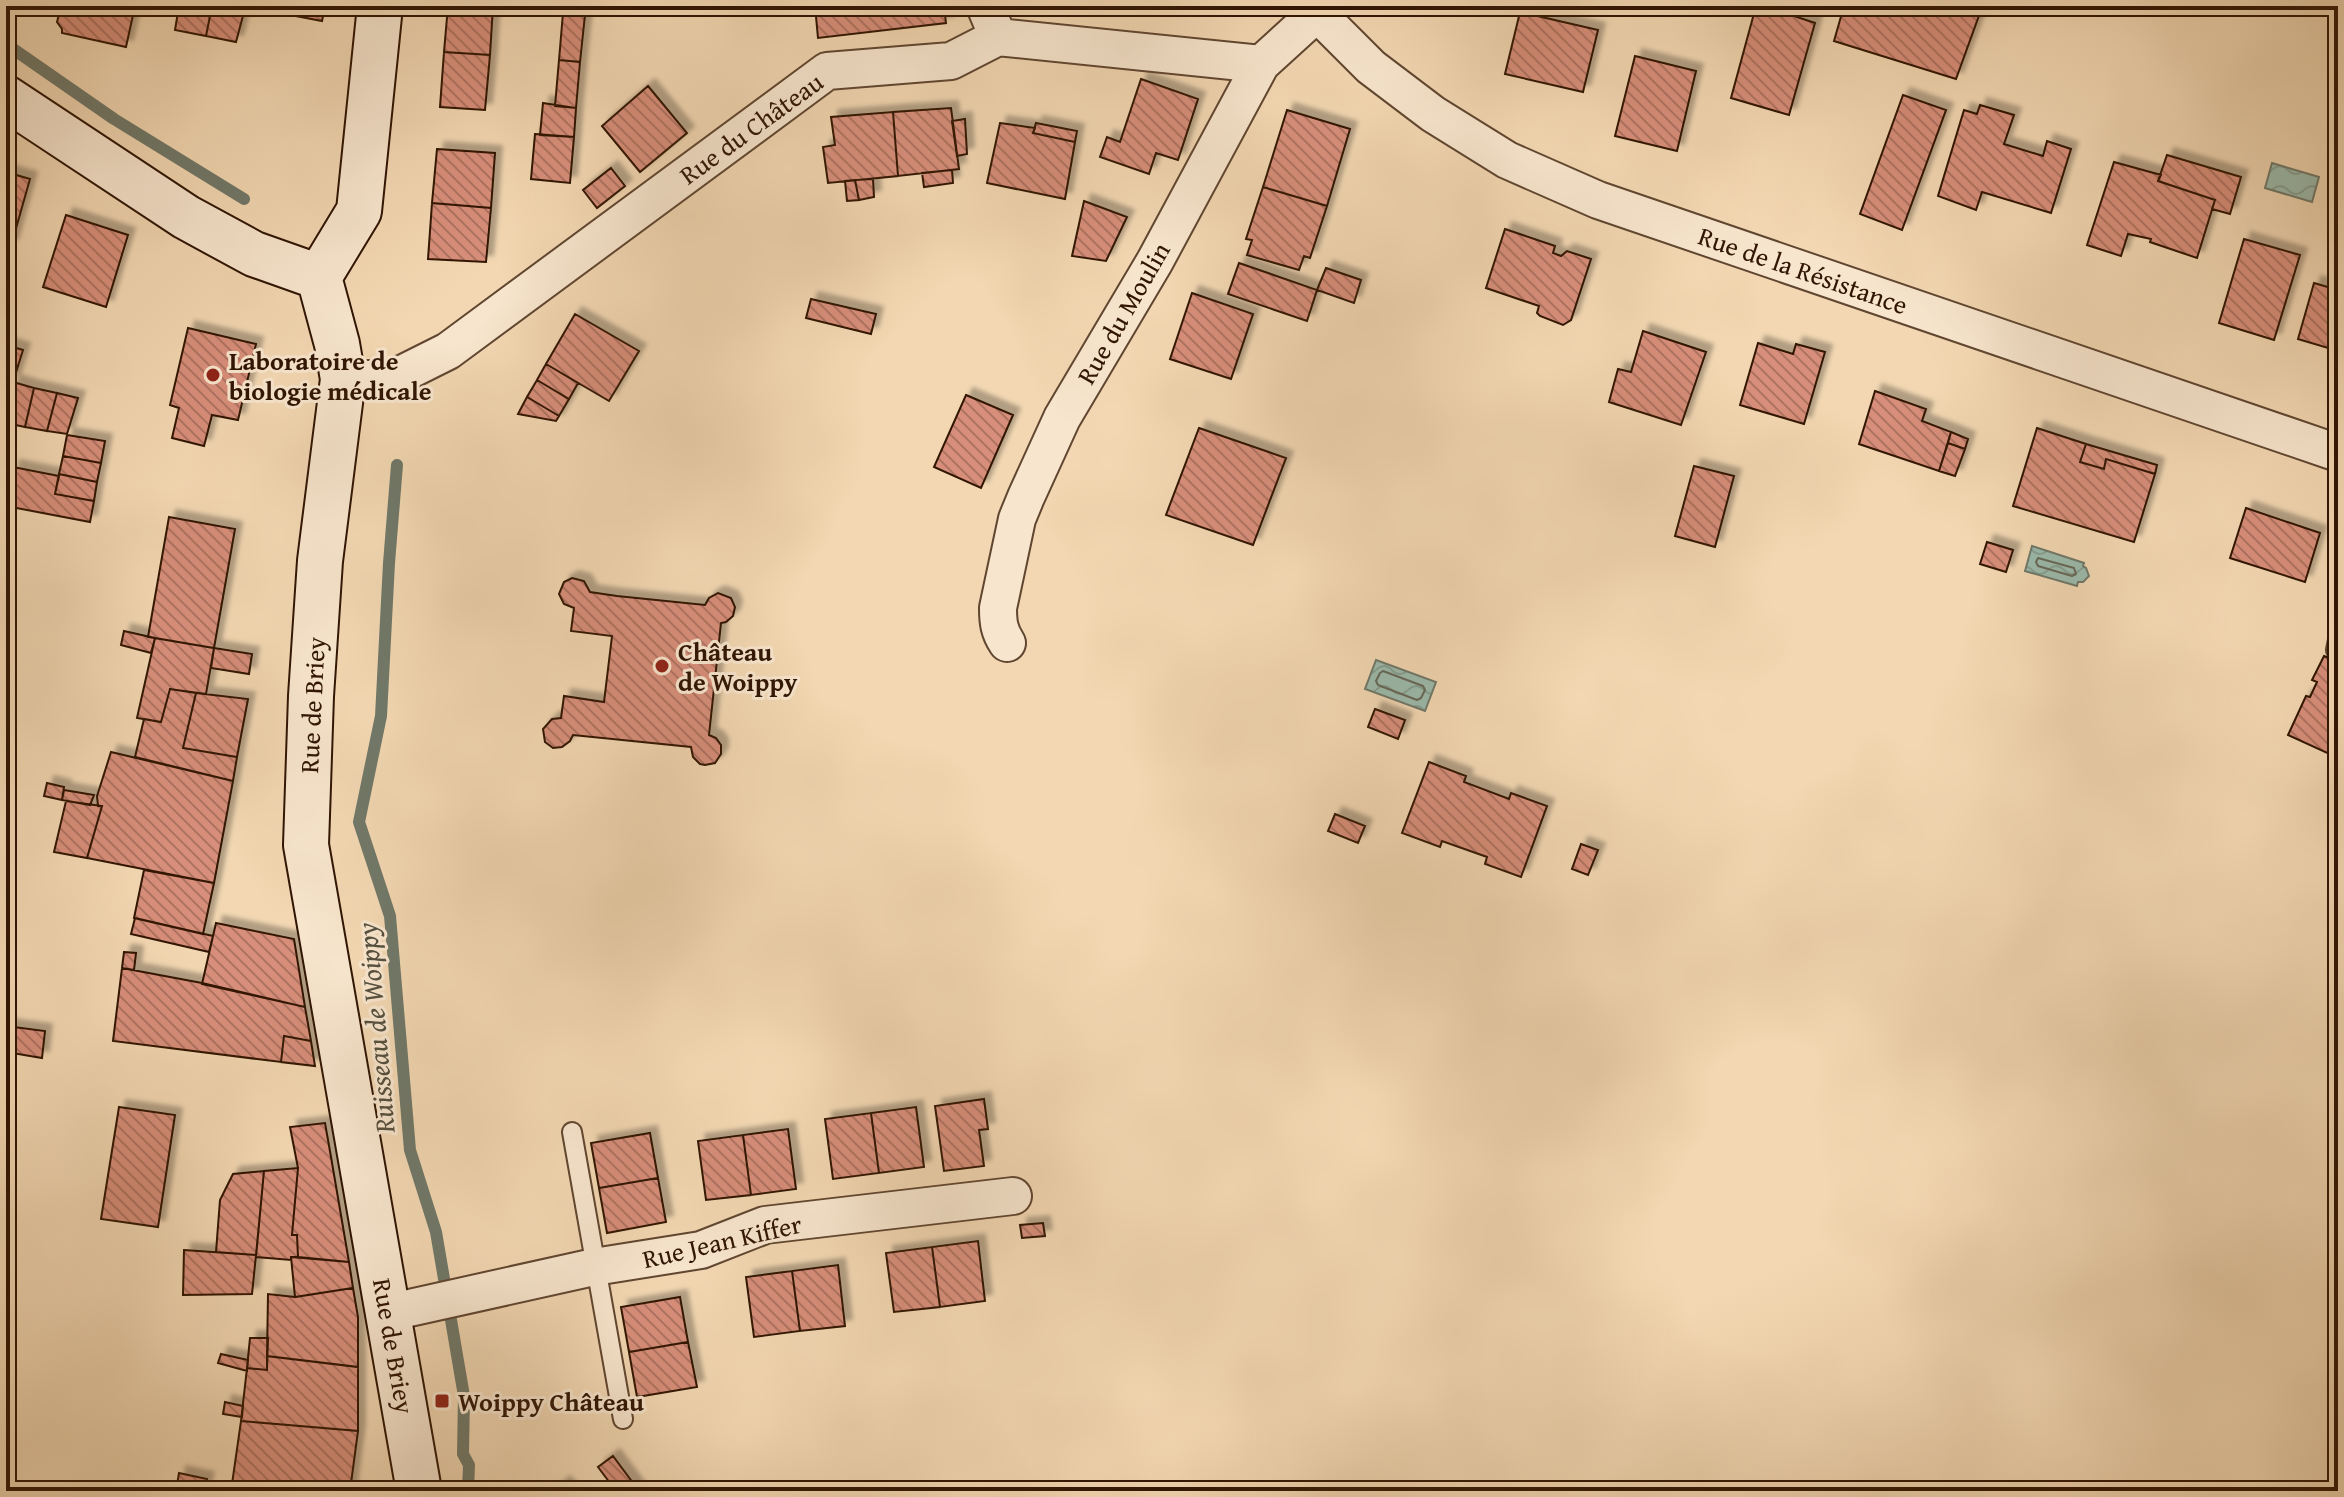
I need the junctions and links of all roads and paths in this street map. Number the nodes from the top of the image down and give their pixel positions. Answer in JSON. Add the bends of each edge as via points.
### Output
{"nodes":[{"id":1,"x":380,"y":6,"type":"edge"},
{"id":2,"x":1322,"y":8,"type":"edge"},
{"id":3,"x":991,"y":22,"type":"edge"},
{"id":4,"x":1261,"y":64,"type":"junction"},
{"id":5,"x":6,"y":98,"type":"edge"},
{"id":6,"x":319,"y":277,"type":"junction"},
{"id":7,"x":343,"y":379,"type":"junction"},
{"id":8,"x":2338,"y":453,"type":"edge"},
{"id":9,"x":1007,"y":643,"type":"dead end"},
{"id":10,"x":572,"y":1132,"type":"dead end"},
{"id":11,"x":1013,"y":1196,"type":"dead end"},
{"id":12,"x":594,"y":1267,"type":"junction"},
{"id":13,"x":387,"y":1313,"type":"junction"},
{"id":14,"x":623,"y":1419,"type":"dead end"},
{"id":15,"x":419,"y":1491,"type":"edge"}],
"edges":[{"from":1,"to":6,"type":"street","via":[[359,211]]},
{"from":2,"to":4,"type":"street","name":"Rue du Moulin"},
{"from":2,"to":8,"type":"street","name":"Rue de la Résistance","via":[[1371,67],[1433,114],[1507,160],[1572,189]]},
{"from":3,"to":4,"type":"street","name":"Rue du Château"},
{"from":3,"to":7,"type":"street","name":"Rue du Château","via":[[951,61],[827,71],[448,351],[392,379]]},
{"from":4,"to":9,"type":"street","name":"Rue du Moulin","via":[[1155,261],[1062,418],[1026,497],[998,608]]},
{"from":5,"to":6,"type":"street","via":[[186,217],[254,254]]},
{"from":6,"to":7,"type":"street","name":"Rue de Briey"},
{"from":7,"to":13,"type":"street","name":"Rue de Briey","via":[[320,561],[306,845]]},
{"from":10,"to":12,"type":"lane"},
{"from":11,"to":12,"type":"street","name":"Rue Jean Kiffer","via":[[765,1225],[701,1250]]},
{"from":12,"to":13,"type":"street","name":"Rue Jean Kiffer"},
{"from":12,"to":14,"type":"lane"},
{"from":13,"to":15,"type":"street","name":"Rue de Briey"}]}
